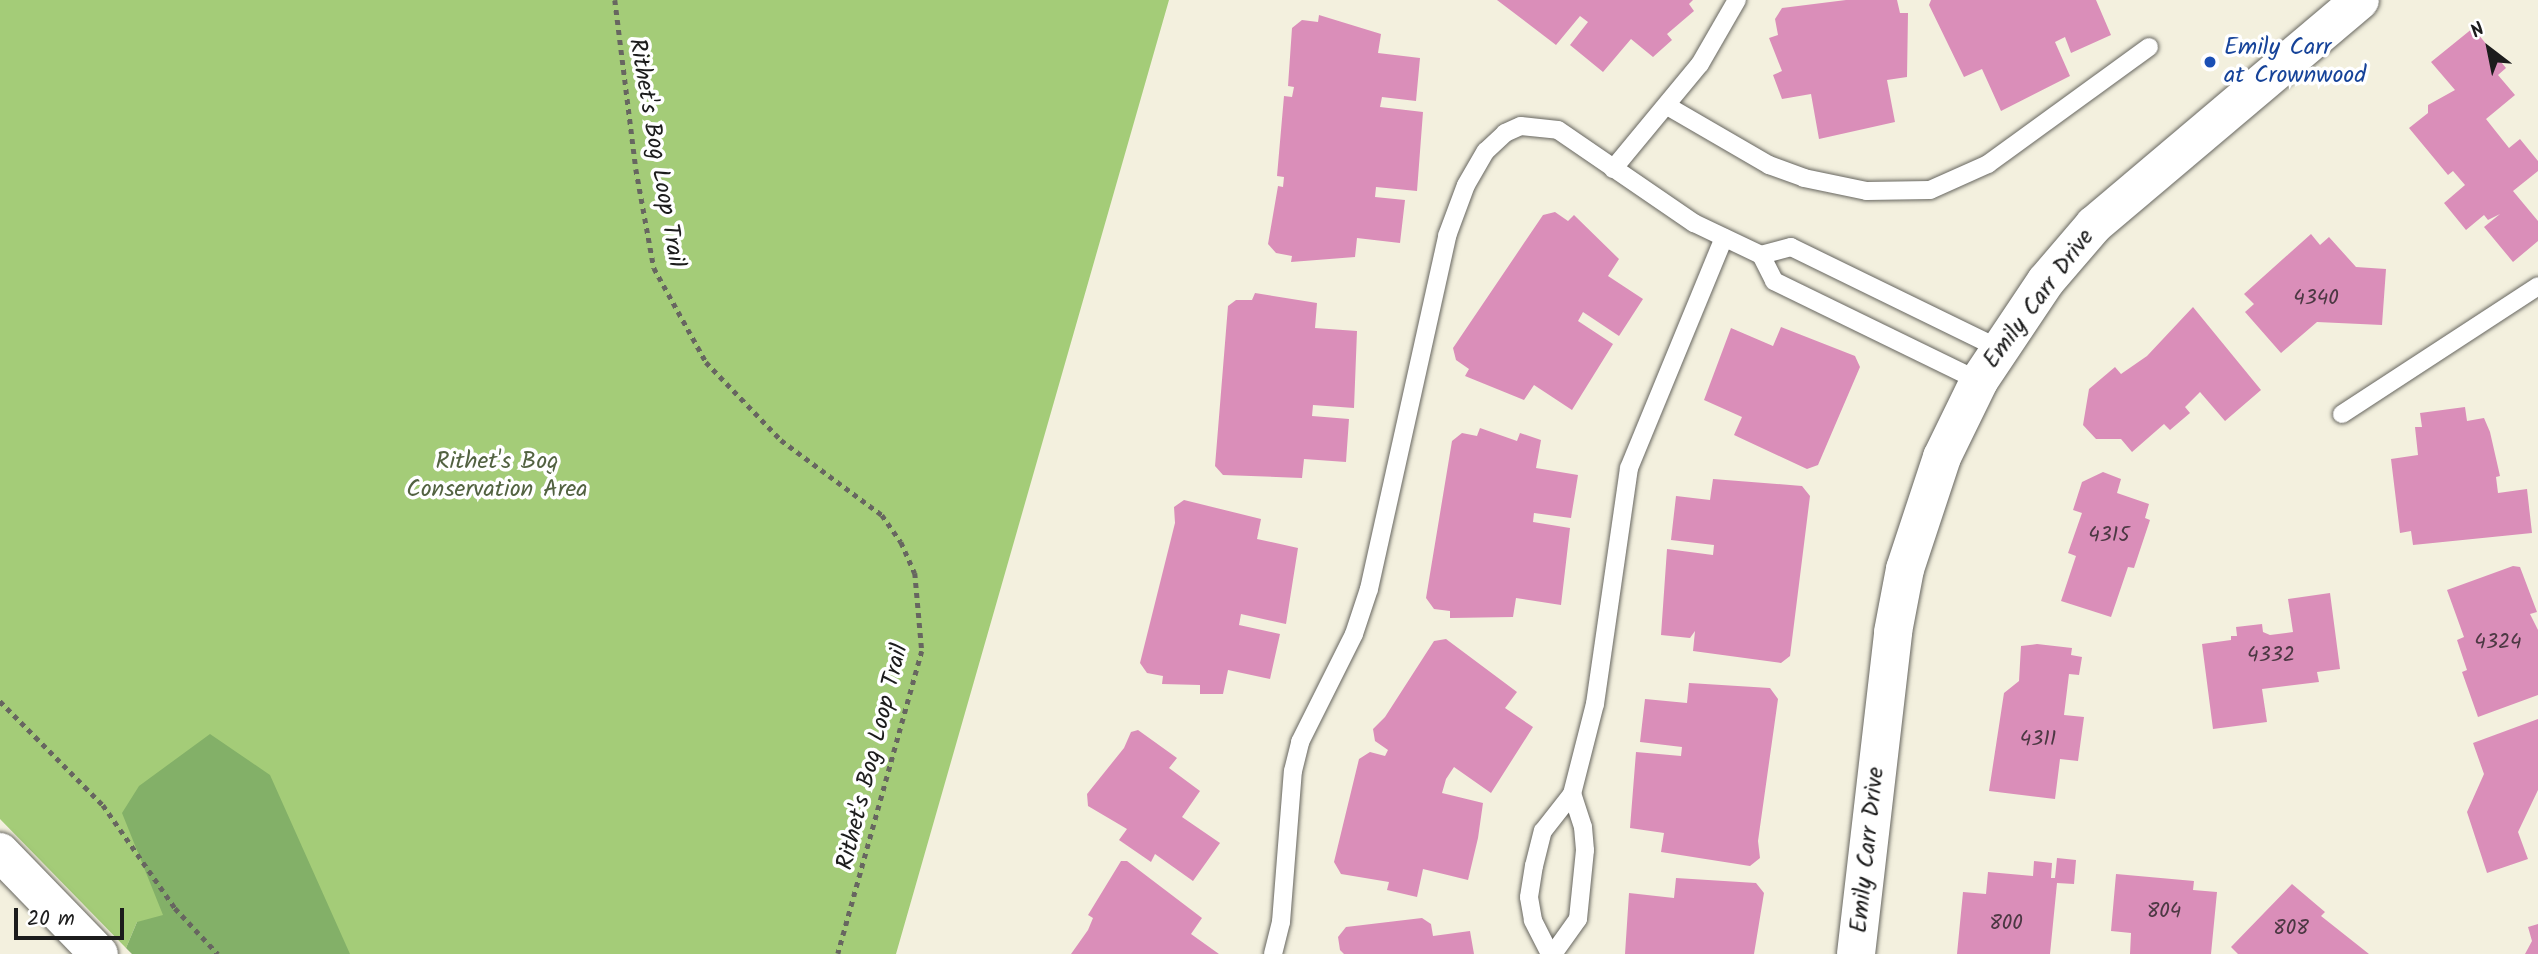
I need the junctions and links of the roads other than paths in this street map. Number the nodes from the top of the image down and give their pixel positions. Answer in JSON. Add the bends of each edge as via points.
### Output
{"nodes":[{"id":1,"x":1737,"y":0,"type":"edge"},
{"id":2,"x":2360,"y":0,"type":"edge"},
{"id":3,"x":2149,"y":47,"type":"dead end"},
{"id":4,"x":1668,"y":107,"type":"junction"},
{"id":5,"x":1613,"y":169,"type":"junction"},
{"id":6,"x":1724,"y":238,"type":"junction"},
{"id":7,"x":1761,"y":255,"type":"junction"},
{"id":8,"x":2538,"y":286,"type":"edge"},
{"id":9,"x":1998,"y":348,"type":"junction"},
{"id":10,"x":1979,"y":381,"type":"junction"},
{"id":11,"x":2342,"y":414,"type":"dead end"},
{"id":12,"x":1572,"y":794,"type":"junction"},
{"id":13,"x":0,"y":852,"type":"edge"},
{"id":14,"x":99,"y":954,"type":"edge"},
{"id":15,"x":1273,"y":954,"type":"edge"},
{"id":16,"x":1551,"y":954,"type":"edge"},
{"id":17,"x":1856,"y":954,"type":"edge"}],
"edges":[{"from":1,"to":4,"type":"lane","via":[[1700,64]]},
{"from":2,"to":9,"type":"street","name":"Emily Carr Drive","via":[[2094,225]]},
{"from":3,"to":4,"type":"lane","via":[[1988,164],[1930,190],[1867,191],[1804,178],[1769,165]]},
{"from":4,"to":5,"type":"lane"},
{"from":5,"to":6,"type":"lane"},
{"from":5,"to":15,"type":"lane","via":[[1558,130],[1521,126],[1505,133],[1486,151],[1466,186],[1447,236],[1369,589],[1354,634],[1300,742],[1293,771],[1281,922]]},
{"from":6,"to":7,"type":"lane"},
{"from":6,"to":12,"type":"lane","via":[[1629,468],[1606,649]]},
{"from":7,"to":9,"type":"lane","via":[[1791,247]]},
{"from":7,"to":10,"type":"lane","via":[[1774,281]]},
{"from":8,"to":11,"type":"lane"},
{"from":9,"to":10,"type":"street","name":"Emily Carr Drive"},
{"from":10,"to":17,"type":"street","name":"Emily Carr Drive","via":[[1932,483],[1905,569],[1893,632]]},
{"from":12,"to":16,"type":"lane","via":[[1585,850],[1578,919]]},
{"from":12,"to":16,"type":"lane","via":[[1543,831],[1531,887],[1533,920]]},
{"from":13,"to":14,"type":"street"}]}
